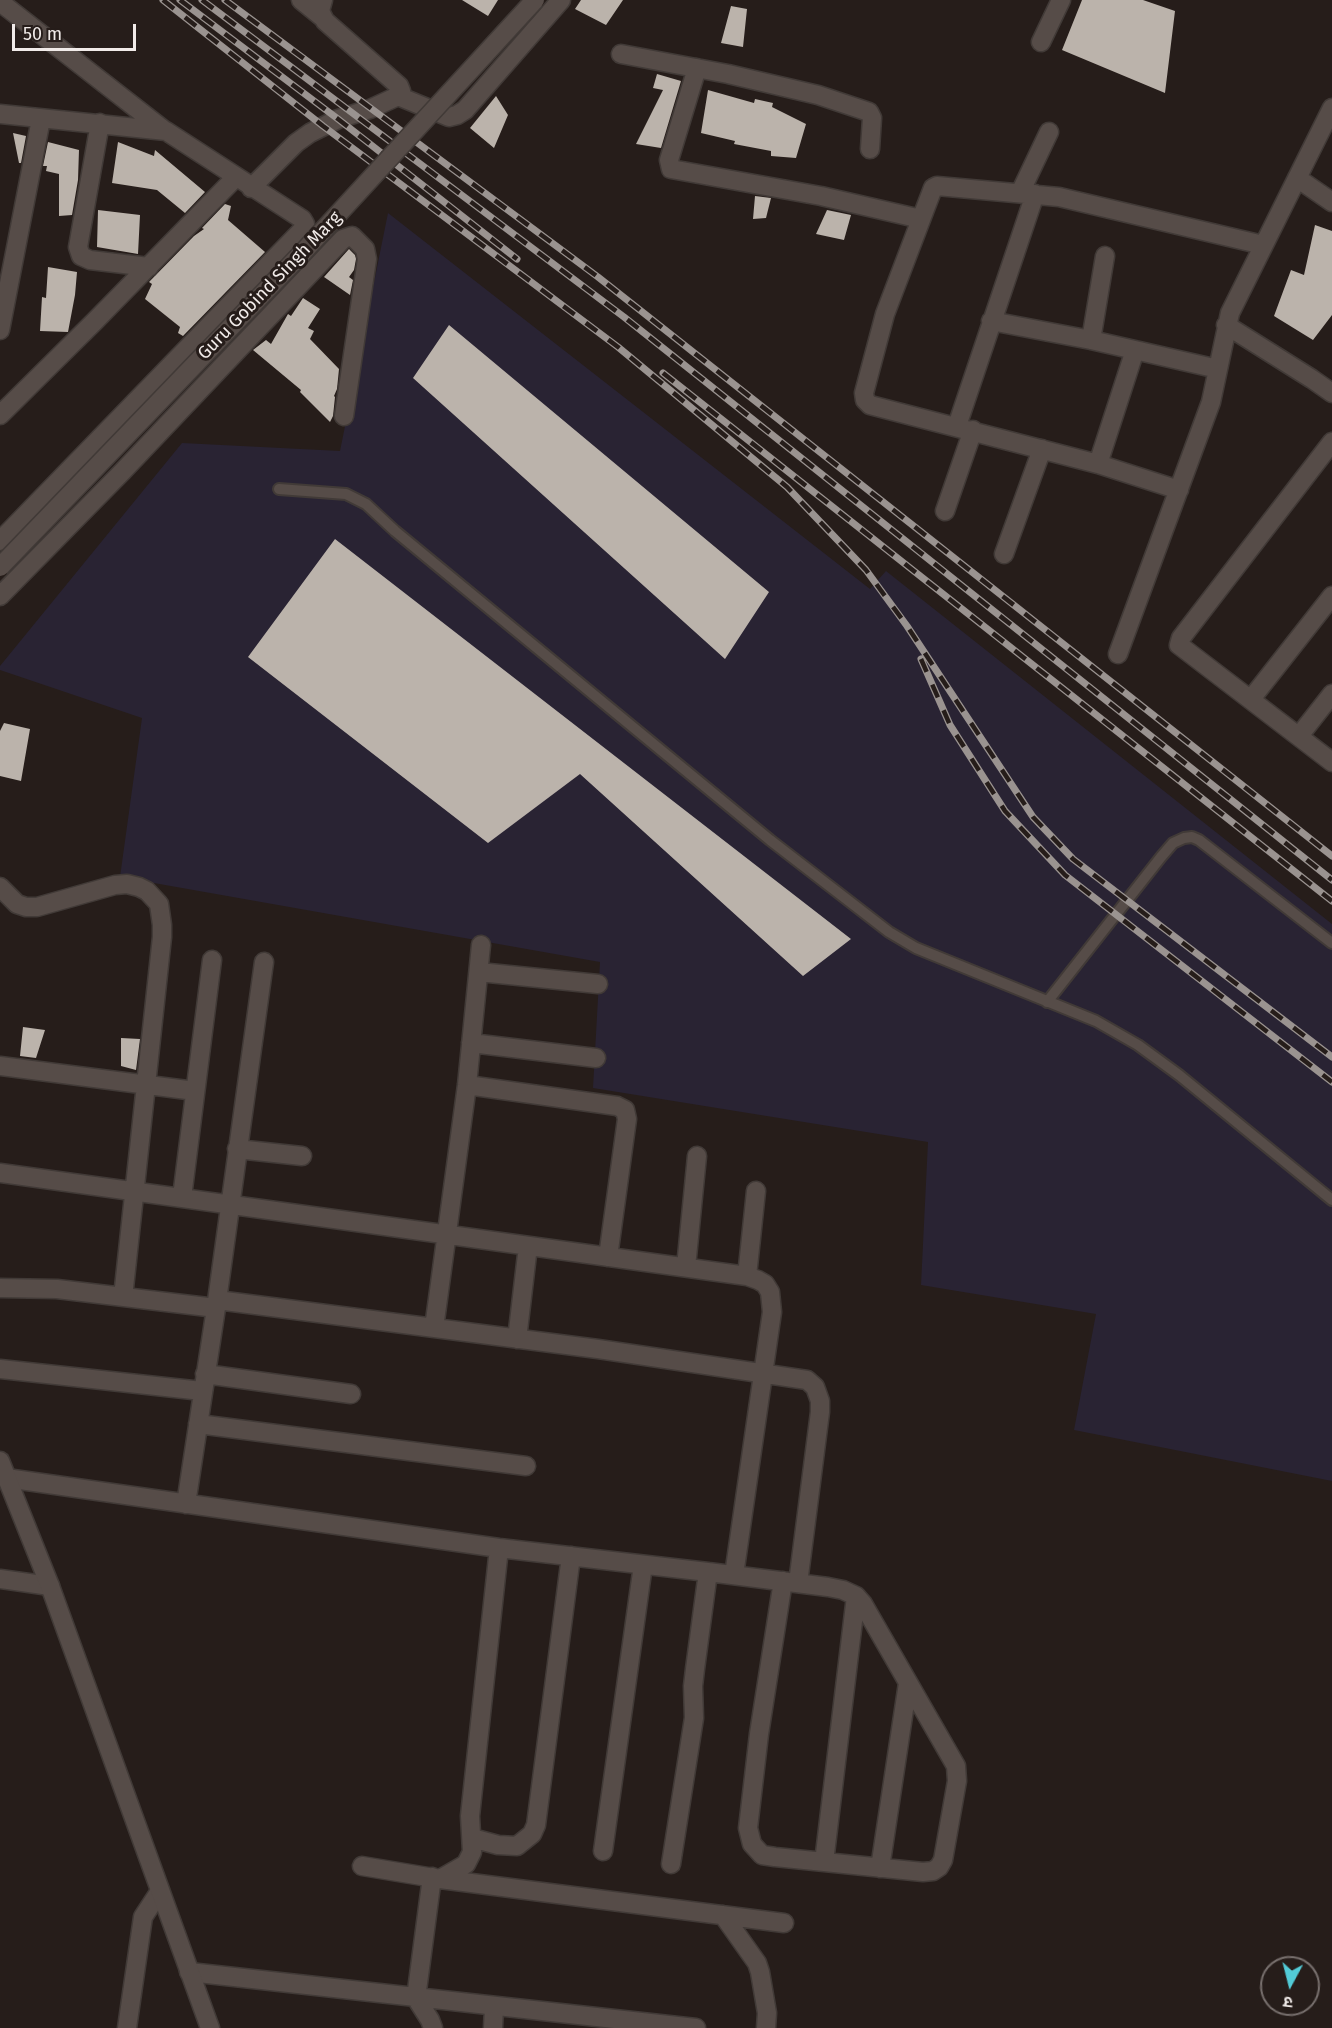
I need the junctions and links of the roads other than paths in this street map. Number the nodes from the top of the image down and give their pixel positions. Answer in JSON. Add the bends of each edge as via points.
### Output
{"nodes":[{"id":1,"x":302,"y":0,"type":"edge"},
{"id":2,"x":535,"y":0,"type":"edge"},
{"id":3,"x":561,"y":0,"type":"edge"},
{"id":4,"x":1061,"y":0,"type":"edge"},
{"id":5,"x":0,"y":2,"type":"edge"},
{"id":6,"x":322,"y":8,"type":"edge"},
{"id":7,"x":1041,"y":42,"type":"dead end"},
{"id":8,"x":621,"y":54,"type":"dead end"},
{"id":9,"x":697,"y":68,"type":"junction"},
{"id":10,"x":398,"y":96,"type":"junction"},
{"id":11,"x":1332,"y":108,"type":"edge"},
{"id":12,"x":0,"y":114,"type":"edge"},
{"id":13,"x":41,"y":119,"type":"junction"},
{"id":14,"x":100,"y":123,"type":"junction"},
{"id":15,"x":166,"y":131,"type":"junction"},
{"id":16,"x":1049,"y":132,"type":"dead end"},
{"id":17,"x":870,"y":149,"type":"dead end"},
{"id":18,"x":235,"y":178,"type":"junction"},
{"id":19,"x":1297,"y":178,"type":"junction"},
{"id":20,"x":252,"y":188,"type":"junction"},
{"id":21,"x":1027,"y":193,"type":"junction"},
{"id":22,"x":1332,"y":202,"type":"edge"},
{"id":23,"x":921,"y":219,"type":"junction"},
{"id":24,"x":1263,"y":245,"type":"junction"},
{"id":25,"x":1105,"y":256,"type":"dead end"},
{"id":26,"x":149,"y":267,"type":"junction"},
{"id":27,"x":992,"y":321,"type":"junction"},
{"id":28,"x":1226,"y":325,"type":"junction"},
{"id":29,"x":0,"y":330,"type":"edge"},
{"id":30,"x":1091,"y":340,"type":"junction"},
{"id":31,"x":1136,"y":350,"type":"junction"},
{"id":32,"x":1218,"y":369,"type":"junction"},
{"id":33,"x":1332,"y":393,"type":"edge"},
{"id":34,"x":0,"y":415,"type":"edge"},
{"id":35,"x":344,"y":416,"type":"dead end"},
{"id":36,"x":965,"y":428,"type":"junction"},
{"id":37,"x":1332,"y":442,"type":"edge"},
{"id":38,"x":1042,"y":449,"type":"junction"},
{"id":39,"x":1098,"y":464,"type":"junction"},
{"id":40,"x":279,"y":489,"type":"dead end"},
{"id":41,"x":1179,"y":490,"type":"junction"},
{"id":42,"x":945,"y":511,"type":"dead end"},
{"id":43,"x":0,"y":541,"type":"edge"},
{"id":44,"x":1004,"y":555,"type":"dead end"},
{"id":45,"x":0,"y":567,"type":"edge"},
{"id":46,"x":0,"y":596,"type":"edge"},
{"id":47,"x":1332,"y":596,"type":"edge"},
{"id":48,"x":1118,"y":654,"type":"dead end"},
{"id":49,"x":1332,"y":694,"type":"edge"},
{"id":50,"x":1251,"y":699,"type":"junction"},
{"id":51,"x":1299,"y":736,"type":"junction"},
{"id":52,"x":1332,"y":762,"type":"edge"},
{"id":53,"x":0,"y":887,"type":"edge"},
{"id":54,"x":1332,"y":943,"type":"edge"},
{"id":55,"x":481,"y":945,"type":"dead end"},
{"id":56,"x":212,"y":960,"type":"dead end"},
{"id":57,"x":264,"y":962,"type":"dead end"},
{"id":58,"x":478,"y":972,"type":"junction"},
{"id":59,"x":598,"y":984,"type":"dead end"},
{"id":60,"x":1047,"y":1002,"type":"junction"},
{"id":61,"x":471,"y":1043,"type":"junction"},
{"id":62,"x":596,"y":1058,"type":"dead end"},
{"id":63,"x":0,"y":1066,"type":"edge"},
{"id":64,"x":145,"y":1085,"type":"junction"},
{"id":65,"x":467,"y":1085,"type":"junction"},
{"id":66,"x":195,"y":1092,"type":"junction"},
{"id":67,"x":237,"y":1149,"type":"junction"},
{"id":68,"x":302,"y":1156,"type":"dead end"},
{"id":69,"x":698,"y":1156,"type":"dead end"},
{"id":70,"x":0,"y":1173,"type":"edge"},
{"id":71,"x":135,"y":1191,"type":"junction"},
{"id":72,"x":756,"y":1191,"type":"dead end"},
{"id":73,"x":182,"y":1197,"type":"junction"},
{"id":74,"x":1332,"y":1200,"type":"edge"},
{"id":75,"x":229,"y":1205,"type":"junction"},
{"id":76,"x":447,"y":1234,"type":"junction"},
{"id":77,"x":528,"y":1246,"type":"junction"},
{"id":78,"x":609,"y":1257,"type":"junction"},
{"id":79,"x":686,"y":1268,"type":"junction"},
{"id":80,"x":747,"y":1276,"type":"junction"},
{"id":81,"x":0,"y":1288,"type":"edge"},
{"id":82,"x":123,"y":1297,"type":"junction"},
{"id":83,"x":217,"y":1304,"type":"junction"},
{"id":84,"x":434,"y":1328,"type":"junction"},
{"id":85,"x":517,"y":1339,"type":"junction"},
{"id":86,"x":0,"y":1369,"type":"edge"},
{"id":87,"x":763,"y":1372,"type":"junction"},
{"id":88,"x":204,"y":1383,"type":"junction"},
{"id":89,"x":351,"y":1394,"type":"dead end"},
{"id":90,"x":198,"y":1424,"type":"junction"},
{"id":91,"x":526,"y":1466,"type":"dead end"},
{"id":92,"x":3,"y":1469,"type":"edge"},
{"id":93,"x":186,"y":1504,"type":"junction"},
{"id":94,"x":499,"y":1548,"type":"junction"},
{"id":95,"x":571,"y":1556,"type":"junction"},
{"id":96,"x":643,"y":1565,"type":"junction"},
{"id":97,"x":708,"y":1572,"type":"junction"},
{"id":98,"x":734,"y":1575,"type":"junction"},
{"id":99,"x":0,"y":1579,"type":"edge"},
{"id":100,"x":791,"y":1582,"type":"junction"},
{"id":101,"x":50,"y":1586,"type":"junction"},
{"id":102,"x":856,"y":1596,"type":"junction"},
{"id":103,"x":908,"y":1683,"type":"junction"},
{"id":104,"x":472,"y":1838,"type":"junction"},
{"id":105,"x":603,"y":1851,"type":"dead end"},
{"id":106,"x":824,"y":1862,"type":"junction"},
{"id":107,"x":671,"y":1864,"type":"dead end"},
{"id":108,"x":362,"y":1866,"type":"dead end"},
{"id":109,"x":880,"y":1868,"type":"junction"},
{"id":110,"x":436,"y":1878,"type":"junction"},
{"id":111,"x":160,"y":1891,"type":"junction"},
{"id":112,"x":723,"y":1915,"type":"junction"},
{"id":113,"x":784,"y":1923,"type":"dead end"},
{"id":114,"x":189,"y":1972,"type":"junction"},
{"id":115,"x":416,"y":1998,"type":"junction"},
{"id":116,"x":495,"y":2007,"type":"junction"},
{"id":117,"x":633,"y":2025,"type":"edge"},
{"id":118,"x":127,"y":2028,"type":"edge"},
{"id":119,"x":210,"y":2028,"type":"edge"},
{"id":120,"x":433,"y":2028,"type":"edge"},
{"id":121,"x":493,"y":2028,"type":"edge"},
{"id":122,"x":696,"y":2028,"type":"edge"},
{"id":123,"x":766,"y":2028,"type":"edge"}],
"edges":[{"from":1,"to":6,"type":"street"},
{"from":2,"to":45,"type":"street","name":"Guru Gobind Singh Marg","bridge":true,"via":[[304,250]]},
{"from":3,"to":10,"type":"street","via":[[457,115],[450,117]]},
{"from":4,"to":7,"type":"street"},
{"from":5,"to":15,"type":"street"},
{"from":6,"to":10,"type":"street","via":[[399,86]]},
{"from":8,"to":9,"type":"street"},
{"from":9,"to":17,"type":"street","via":[[818,95],[869,112]]},
{"from":9,"to":23,"type":"street","via":[[669,160],[671,169],[792,190]]},
{"from":10,"to":20,"type":"street","via":[[310,133]]},
{"from":11,"to":19,"type":"street"},
{"from":12,"to":13,"type":"street"},
{"from":13,"to":14,"type":"street"},
{"from":13,"to":29,"type":"street"},
{"from":14,"to":15,"type":"street"},
{"from":14,"to":26,"type":"street","via":[[78,247],[81,256]]},
{"from":15,"to":18,"type":"street"},
{"from":16,"to":21,"type":"street"},
{"from":18,"to":20,"type":"street"},
{"from":18,"to":26,"type":"street"},
{"from":19,"to":22,"type":"street"},
{"from":19,"to":24,"type":"street"},
{"from":20,"to":43,"type":"street","via":[[302,219],[304,228]]},
{"from":21,"to":23,"type":"street","via":[[937,186]]},
{"from":21,"to":24,"type":"street"},
{"from":21,"to":27,"type":"street"},
{"from":23,"to":36,"type":"street","via":[[885,314],[864,397],[875,406]]},
{"from":24,"to":28,"type":"street"},
{"from":25,"to":30,"type":"street"},
{"from":26,"to":34,"type":"street"},
{"from":27,"to":30,"type":"street"},
{"from":27,"to":36,"type":"street"},
{"from":28,"to":32,"type":"street"},
{"from":28,"to":33,"type":"street"},
{"from":30,"to":31,"type":"street"},
{"from":31,"to":32,"type":"street"},
{"from":31,"to":39,"type":"street"},
{"from":32,"to":41,"type":"street","via":[[1211,402]]},
{"from":35,"to":46,"type":"street","via":[[367,260],[366,249],[352,236],[343,239]]},
{"from":36,"to":38,"type":"street"},
{"from":36,"to":42,"type":"street"},
{"from":37,"to":50,"type":"street","via":[[1180,641],[1184,650]]},
{"from":38,"to":39,"type":"street"},
{"from":38,"to":44,"type":"street"},
{"from":39,"to":41,"type":"street"},
{"from":40,"to":60,"type":"lane","via":[[346,494],[366,504],[770,840],[889,932],[916,948]]},
{"from":41,"to":48,"type":"street"},
{"from":47,"to":50,"type":"street"},
{"from":49,"to":51,"type":"street"},
{"from":50,"to":51,"type":"street"},
{"from":51,"to":52,"type":"street"},
{"from":53,"to":64,"type":"street","via":[[17,904],[26,907],[127,884],[154,897],[162,925]]},
{"from":54,"to":60,"type":"lane","via":[[1199,840],[1184,838],[1173,843],[1161,857]]},
{"from":55,"to":58,"type":"street"},
{"from":56,"to":66,"type":"street"},
{"from":57,"to":67,"type":"street"},
{"from":58,"to":59,"type":"street"},
{"from":58,"to":61,"type":"street"},
{"from":60,"to":74,"type":"lane","via":[[1096,1021],[1138,1045]]},
{"from":61,"to":62,"type":"street"},
{"from":61,"to":65,"type":"street"},
{"from":63,"to":64,"type":"street"},
{"from":64,"to":66,"type":"street"},
{"from":64,"to":71,"type":"street"},
{"from":65,"to":76,"type":"street"},
{"from":65,"to":78,"type":"street","via":[[625,1110]]},
{"from":66,"to":73,"type":"street"},
{"from":67,"to":68,"type":"street"},
{"from":67,"to":75,"type":"street"},
{"from":69,"to":79,"type":"street"},
{"from":70,"to":71,"type":"street"},
{"from":71,"to":73,"type":"street"},
{"from":71,"to":82,"type":"street"},
{"from":72,"to":80,"type":"street"},
{"from":73,"to":75,"type":"street"},
{"from":75,"to":76,"type":"street"},
{"from":75,"to":83,"type":"street"},
{"from":76,"to":77,"type":"street"},
{"from":76,"to":84,"type":"street"},
{"from":77,"to":78,"type":"street"},
{"from":77,"to":85,"type":"street"},
{"from":78,"to":79,"type":"street"},
{"from":79,"to":80,"type":"street"},
{"from":80,"to":87,"type":"street","via":[[765,1284],[772,1301]]},
{"from":81,"to":82,"type":"street","via":[[57,1289]]},
{"from":82,"to":83,"type":"street"},
{"from":83,"to":84,"type":"street"},
{"from":83,"to":88,"type":"street"},
{"from":84,"to":85,"type":"street"},
{"from":85,"to":87,"type":"street"},
{"from":86,"to":88,"type":"street"},
{"from":87,"to":98,"type":"street"},
{"from":87,"to":100,"type":"street","via":[[807,1380],[815,1387],[820,1401]]},
{"from":88,"to":89,"type":"street"},
{"from":88,"to":90,"type":"street"},
{"from":90,"to":91,"type":"street"},
{"from":90,"to":93,"type":"street"},
{"from":92,"to":93,"type":"street"},
{"from":92,"to":101,"type":"street"},
{"from":93,"to":94,"type":"street"},
{"from":94,"to":95,"type":"street"},
{"from":94,"to":104,"type":"street","via":[[470,1816]]},
{"from":95,"to":96,"type":"street"},
{"from":95,"to":104,"type":"street","via":[[536,1826],[517,1846]]},
{"from":96,"to":97,"type":"street"},
{"from":96,"to":105,"type":"street"},
{"from":97,"to":98,"type":"street"},
{"from":97,"to":107,"type":"street","via":[[694,1669],[694,1718]]},
{"from":98,"to":100,"type":"street"},
{"from":99,"to":101,"type":"street"},
{"from":100,"to":102,"type":"street"},
{"from":100,"to":106,"type":"street","via":[[759,1734],[749,1837],[762,1855]]},
{"from":101,"to":111,"type":"street"},
{"from":102,"to":103,"type":"street"},
{"from":102,"to":106,"type":"street"},
{"from":103,"to":109,"type":"street"},
{"from":103,"to":109,"type":"street","via":[[956,1766],[957,1781],[939,1867],[923,1872]]},
{"from":104,"to":110,"type":"street","via":[[472,1852],[466,1864]]},
{"from":106,"to":109,"type":"street"},
{"from":108,"to":110,"type":"street"},
{"from":110,"to":112,"type":"street"},
{"from":110,"to":115,"type":"street"},
{"from":111,"to":114,"type":"street"},
{"from":111,"to":118,"type":"street","via":[[148,1907],[140,1932]]},
{"from":112,"to":113,"type":"street"},
{"from":112,"to":123,"type":"street","via":[[757,1963],[767,2013]]},
{"from":114,"to":115,"type":"street"},
{"from":114,"to":119,"type":"street"},
{"from":115,"to":116,"type":"street"},
{"from":115,"to":120,"type":"street"},
{"from":116,"to":117,"type":"street"},
{"from":116,"to":121,"type":"street"},
{"from":117,"to":122,"type":"street"}]}
